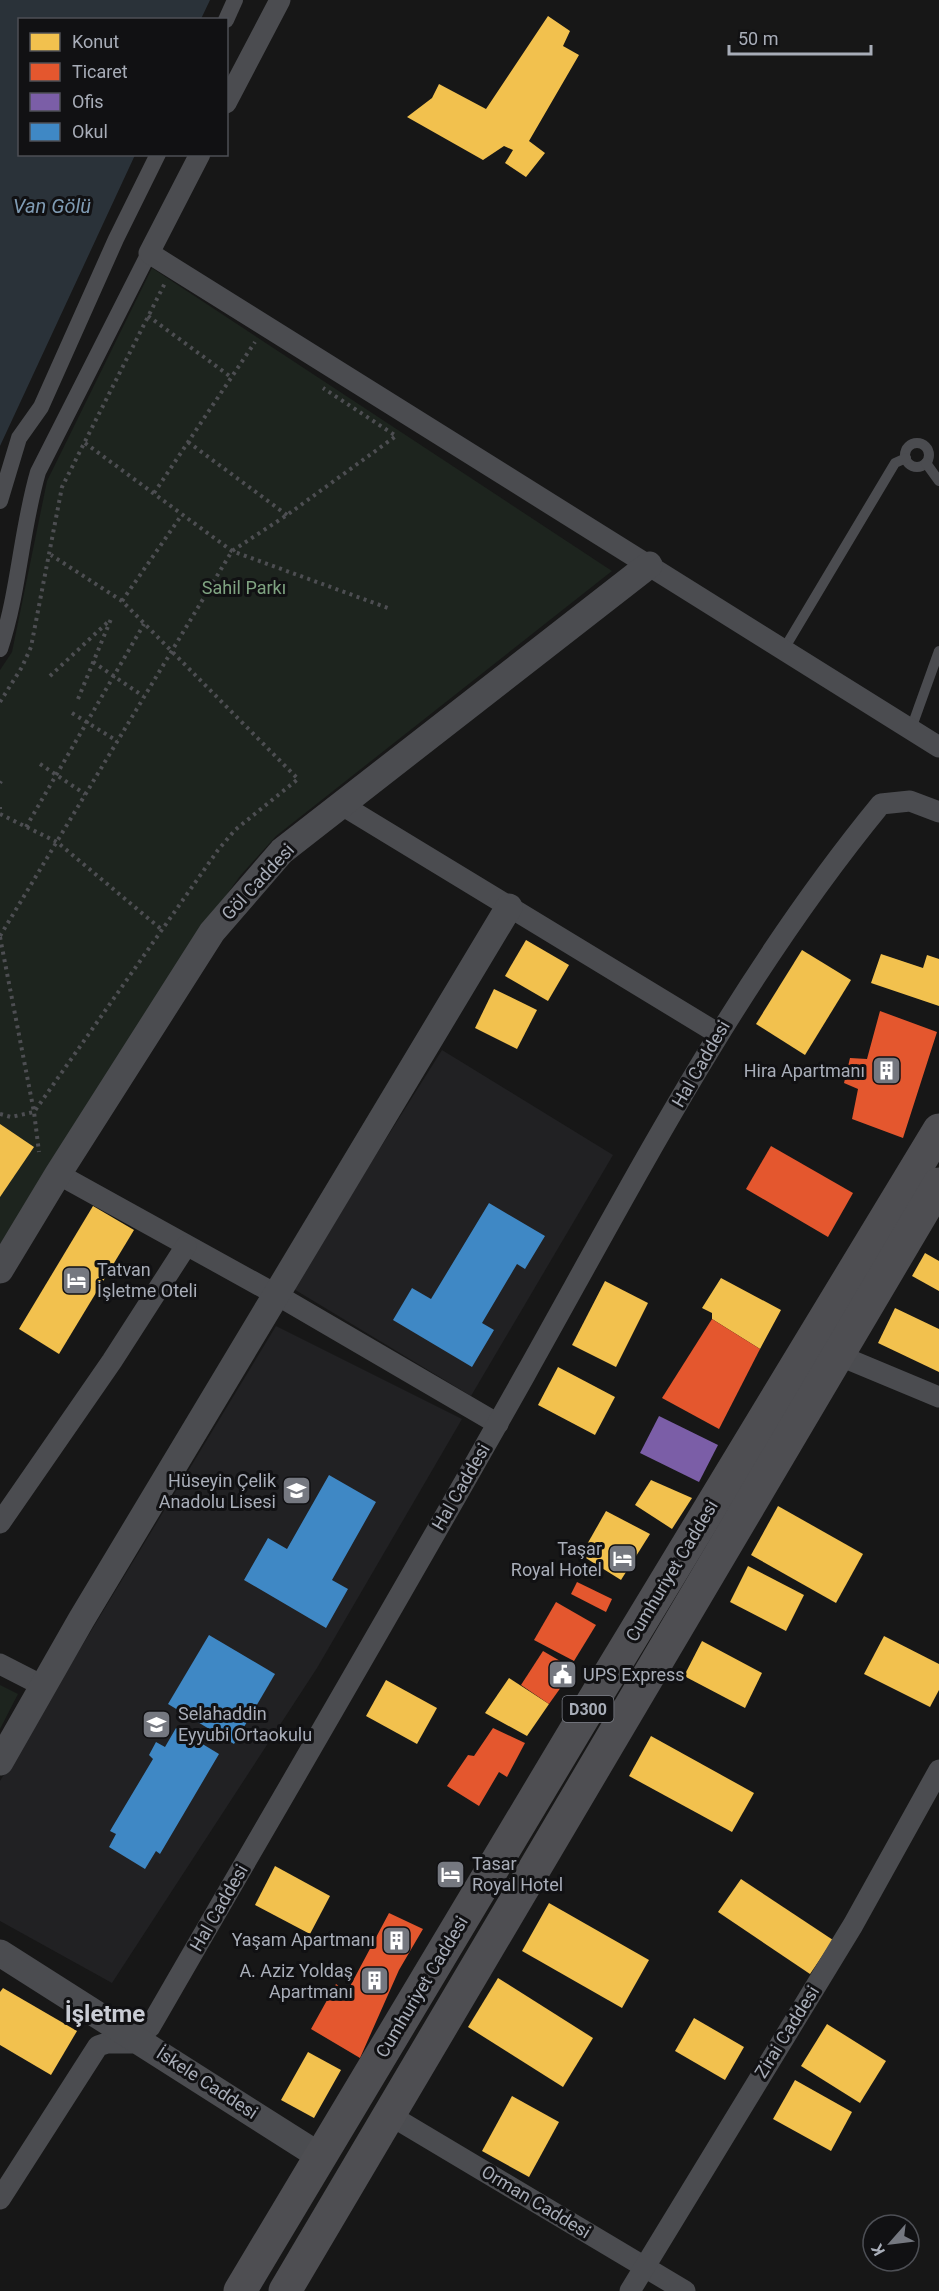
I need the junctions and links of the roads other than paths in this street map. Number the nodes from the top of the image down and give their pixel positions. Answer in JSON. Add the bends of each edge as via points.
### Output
{"nodes":[{"id":1,"x":235,"y":0,"type":"edge"},
{"id":2,"x":280,"y":0,"type":"edge"},
{"id":3,"x":227,"y":18,"type":"edge"},
{"id":4,"x":228,"y":99,"type":"edge"},
{"id":5,"x":157,"y":156,"type":"edge"},
{"id":6,"x":199,"y":156,"type":"edge"},
{"id":7,"x":149,"y":253,"type":"junction"},
{"id":8,"x":906,"y":458,"type":"junction"},
{"id":9,"x":926,"y":463,"type":"junction"},
{"id":10,"x":939,"y":481,"type":"edge"},
{"id":11,"x":0,"y":501,"type":"edge"},
{"id":12,"x":649,"y":565,"type":"junction"},
{"id":13,"x":0,"y":649,"type":"edge"},
{"id":14,"x":784,"y":649,"type":"junction"},
{"id":15,"x":939,"y":651,"type":"edge"},
{"id":16,"x":910,"y":729,"type":"junction"},
{"id":17,"x":939,"y":747,"type":"edge"},
{"id":18,"x":342,"y":805,"type":"junction"},
{"id":19,"x":939,"y":812,"type":"edge"},
{"id":20,"x":509,"y":907,"type":"junction"},
{"id":21,"x":717,"y":1033,"type":"junction"},
{"id":22,"x":939,"y":1130,"type":"edge"},
{"id":23,"x":58,"y":1174,"type":"junction"},
{"id":24,"x":939,"y":1184,"type":"edge"},
{"id":25,"x":186,"y":1246,"type":"junction"},
{"id":26,"x":0,"y":1270,"type":"edge"},
{"id":27,"x":277,"y":1295,"type":"junction"},
{"id":28,"x":838,"y":1355,"type":"junction"},
{"id":29,"x":939,"y":1397,"type":"edge"},
{"id":30,"x":498,"y":1424,"type":"junction"},
{"id":31,"x":0,"y":1523,"type":"edge"},
{"id":32,"x":0,"y":1664,"type":"edge"},
{"id":33,"x":43,"y":1686,"type":"junction"},
{"id":34,"x":0,"y":1762,"type":"edge"},
{"id":35,"x":939,"y":1770,"type":"edge"},
{"id":36,"x":0,"y":1953,"type":"edge"},
{"id":37,"x":137,"y":2038,"type":"junction"},
{"id":38,"x":388,"y":2114,"type":"junction"},
{"id":39,"x":321,"y":2157,"type":"junction"},
{"id":40,"x":0,"y":2199,"type":"edge"},
{"id":41,"x":646,"y":2267,"type":"junction"},
{"id":42,"x":240,"y":2291,"type":"edge"},
{"id":43,"x":285,"y":2291,"type":"edge"},
{"id":44,"x":630,"y":2291,"type":"edge"},
{"id":45,"x":685,"y":2291,"type":"edge"}],
"edges":[{"from":1,"to":3,"type":"street"},
{"from":2,"to":4,"type":"street"},
{"from":5,"to":11,"type":"street","via":[[41,408],[18,438]]},
{"from":6,"to":7,"type":"street"},
{"from":7,"to":12,"type":"street","via":[[260,334]]},
{"from":7,"to":13,"type":"street","via":[[38,472]]},
{"from":8,"to":9,"type":"lane","via":[[913,466]]},
{"from":8,"to":9,"type":"lane","via":[[909,446],[922,444],[930,455]]},
{"from":8,"to":14,"type":"lane","via":[[895,463]]},
{"from":9,"to":10,"type":"lane"},
{"from":12,"to":14,"type":"street"},
{"from":12,"to":18,"type":"street","name":"Göl Caddesi"},
{"from":14,"to":16,"type":"street"},
{"from":15,"to":16,"type":"lane"},
{"from":16,"to":17,"type":"street"},
{"from":18,"to":20,"type":"street"},
{"from":18,"to":23,"type":"street","name":"Göl Caddesi","via":[[282,851],[212,932]]},
{"from":19,"to":21,"type":"street","name":"Hal Caddesi","via":[[910,801],[882,804],[840,854]]},
{"from":20,"to":21,"type":"street"},
{"from":20,"to":27,"type":"street"},
{"from":21,"to":30,"type":"street","name":"Hal Caddesi"},
{"from":22,"to":39,"type":"highway","name":"Cumhuriyet Caddesi","number":"D300"},
{"from":23,"to":25,"type":"street"},
{"from":23,"to":26,"type":"street","name":"Göl Caddesi"},
{"from":24,"to":28,"type":"highway","name":"Cumhuriyet Caddesi","number":"D300"},
{"from":25,"to":27,"type":"street"},
{"from":25,"to":31,"type":"street"},
{"from":27,"to":30,"type":"street"},
{"from":27,"to":33,"type":"street"},
{"from":28,"to":29,"type":"street"},
{"from":28,"to":38,"type":"highway","name":"Cumhuriyet Caddesi","number":"D300"},
{"from":30,"to":37,"type":"street","name":"Hal Caddesi","via":[[156,2017]]},
{"from":32,"to":33,"type":"street"},
{"from":33,"to":34,"type":"street"},
{"from":35,"to":41,"type":"street","name":"Zirai Caddesi","via":[[853,1925]]},
{"from":36,"to":37,"type":"street","name":"İskele Caddesi"},
{"from":37,"to":39,"type":"street","name":"İskele Caddesi"},
{"from":37,"to":40,"type":"street","via":[[132,2043],[98,2046]]},
{"from":38,"to":41,"type":"street","name":"Orman Caddesi"},
{"from":38,"to":43,"type":"highway","name":"Cumhuriyet Caddesi","number":"D300"},
{"from":39,"to":42,"type":"highway","name":"Cumhuriyet Caddesi","number":"D300"},
{"from":41,"to":44,"type":"street","name":"Zirai Caddesi"},
{"from":41,"to":45,"type":"street","name":"Orman Caddesi"}]}
